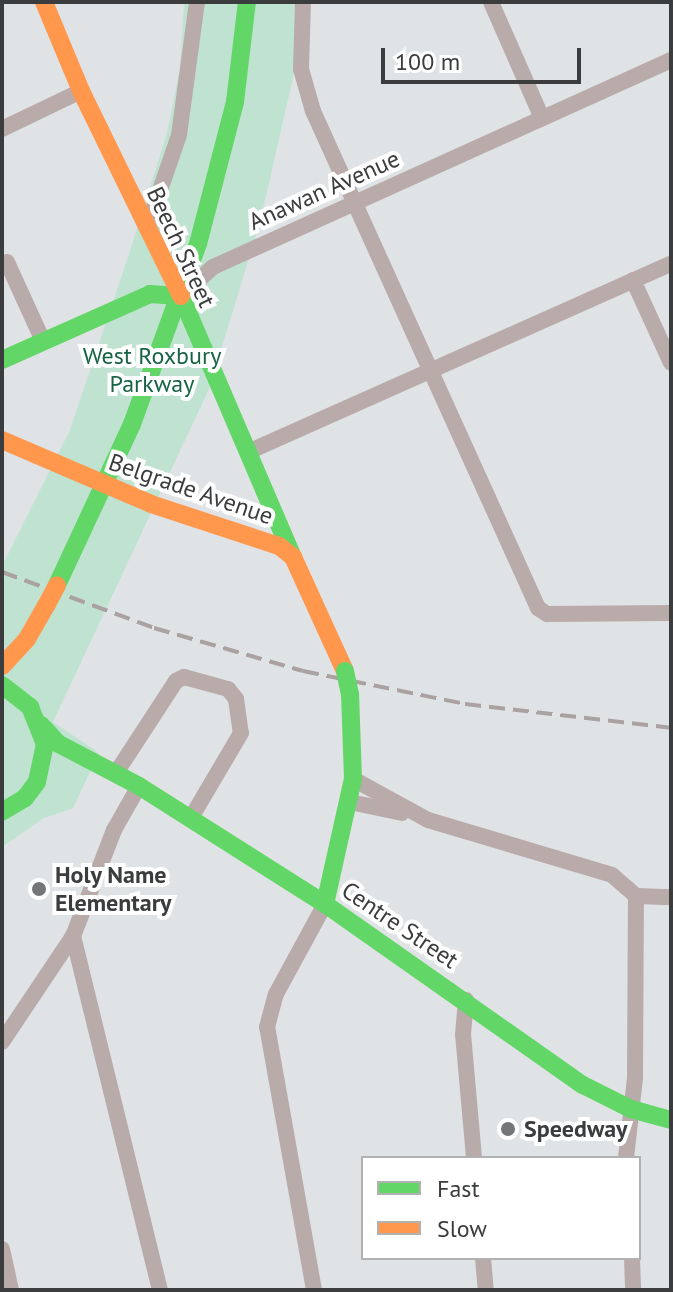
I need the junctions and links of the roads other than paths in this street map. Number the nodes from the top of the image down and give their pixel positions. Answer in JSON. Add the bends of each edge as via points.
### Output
{"nodes":[{"id":1,"x":44,"y":2,"type":"edge"},
{"id":2,"x":197,"y":2,"type":"edge"},
{"id":3,"x":247,"y":2,"type":"edge"},
{"id":4,"x":303,"y":2,"type":"edge"},
{"id":5,"x":491,"y":2,"type":"edge"},
{"id":6,"x":671,"y":60,"type":"edge"},
{"id":7,"x":81,"y":91,"type":"junction"},
{"id":8,"x":542,"y":118,"type":"junction"},
{"id":9,"x":2,"y":129,"type":"edge"},
{"id":10,"x":356,"y":202,"type":"junction"},
{"id":11,"x":147,"y":228,"type":"junction"},
{"id":12,"x":7,"y":262,"type":"dead end"},
{"id":13,"x":671,"y":264,"type":"edge"},
{"id":14,"x":633,"y":280,"type":"junction"},
{"id":15,"x":181,"y":296,"type":"junction"},
{"id":16,"x":43,"y":341,"type":"junction"},
{"id":17,"x":2,"y":360,"type":"edge"},
{"id":18,"x":671,"y":363,"type":"edge"},
{"id":19,"x":431,"y":368,"type":"junction"},
{"id":20,"x":2,"y":440,"type":"edge"},
{"id":21,"x":248,"y":452,"type":"junction"},
{"id":22,"x":105,"y":485,"type":"junction"},
{"id":23,"x":293,"y":557,"type":"junction"},
{"id":24,"x":671,"y":613,"type":"edge"},
{"id":25,"x":27,"y":639,"type":"junction"},
{"id":26,"x":2,"y":666,"type":"edge"},
{"id":27,"x":2,"y":685,"type":"edge"},
{"id":28,"x":30,"y":707,"type":"junction"},
{"id":29,"x":41,"y":725,"type":"junction"},
{"id":30,"x":109,"y":770,"type":"junction"},
{"id":31,"x":353,"y":779,"type":"junction"},
{"id":32,"x":139,"y":786,"type":"junction"},
{"id":33,"x":31,"y":790,"type":"junction"},
{"id":34,"x":350,"y":802,"type":"junction"},
{"id":35,"x":2,"y":812,"type":"edge"},
{"id":36,"x":415,"y":815,"type":"junction"},
{"id":37,"x":191,"y":818,"type":"junction"},
{"id":38,"x":636,"y":896,"type":"junction"},
{"id":39,"x":671,"y":897,"type":"edge"},
{"id":40,"x":325,"y":904,"type":"junction"},
{"id":41,"x":73,"y":936,"type":"junction"},
{"id":42,"x":466,"y":1000,"type":"junction"},
{"id":43,"x":2,"y":1042,"type":"edge"},
{"id":44,"x":631,"y":1109,"type":"junction"},
{"id":45,"x":671,"y":1120,"type":"edge"},
{"id":46,"x":474,"y":1156,"type":"edge"},
{"id":47,"x":626,"y":1156,"type":"edge"},
{"id":48,"x":2,"y":1249,"type":"edge"},
{"id":49,"x":483,"y":1260,"type":"edge"},
{"id":50,"x":632,"y":1260,"type":"edge"},
{"id":51,"x":11,"y":1290,"type":"edge"},
{"id":52,"x":160,"y":1290,"type":"edge"},
{"id":53,"x":314,"y":1290,"type":"edge"},
{"id":54,"x":486,"y":1290,"type":"edge"},
{"id":55,"x":633,"y":1290,"type":"edge"}],
"edges":[{"from":1,"to":7,"type":"main road","name":"Beech Street"},
{"from":2,"to":11,"type":"street","via":[[179,135]]},
{"from":3,"to":15,"type":"main road","via":[[229,131]]},
{"from":4,"to":10,"type":"street","via":[[301,69],[313,111]]},
{"from":5,"to":8,"type":"street"},
{"from":6,"to":8,"type":"street","name":"Anawan Avenue"},
{"from":7,"to":9,"type":"street"},
{"from":7,"to":11,"type":"main road","name":"Beech Street"},
{"from":8,"to":10,"type":"street","name":"Anawan Avenue"},
{"from":10,"to":15,"type":"street","name":"Anawan Avenue","via":[[213,267]]},
{"from":10,"to":19,"type":"street"},
{"from":11,"to":15,"type":"main road","name":"Beech Street"},
{"from":12,"to":16,"type":"street"},
{"from":13,"to":14,"type":"street"},
{"from":14,"to":18,"type":"street"},
{"from":14,"to":19,"type":"street"},
{"from":15,"to":16,"type":"main road","via":[[150,294]]},
{"from":15,"to":21,"type":"main road","name":"Beech Street"},
{"from":15,"to":22,"type":"main road"},
{"from":16,"to":17,"type":"main road"},
{"from":19,"to":21,"type":"street"},
{"from":19,"to":24,"type":"street","via":[[538,608],[547,614]]},
{"from":20,"to":22,"type":"main road","name":"Belgrade Avenue"},
{"from":21,"to":23,"type":"main road","name":"Beech Street"},
{"from":22,"to":23,"type":"main road","name":"Belgrade Avenue","via":[[170,511],[261,537]]},
{"from":22,"to":25,"type":"main road","bridge":true},
{"from":23,"to":31,"type":"main road","bridge":true,"via":[[345,671]]},
{"from":25,"to":26,"type":"main road"},
{"from":25,"to":28,"type":"main road","via":[[22,671]]},
{"from":27,"to":28,"type":"main road"},
{"from":28,"to":29,"type":"main road"},
{"from":29,"to":30,"type":"main road","name":"Centre Street","via":[[59,744]]},
{"from":29,"to":33,"type":"main road","via":[[43,763]]},
{"from":30,"to":32,"type":"main road","name":"Centre Street"},
{"from":30,"to":33,"type":"main road","via":[[61,771]]},
{"from":30,"to":37,"type":"street","via":[[176,681],[184,677],[228,689],[236,699],[241,733]]},
{"from":31,"to":34,"type":"main road"},
{"from":31,"to":36,"type":"street"},
{"from":32,"to":37,"type":"main road","name":"Centre Street"},
{"from":32,"to":41,"type":"street","via":[[114,830]]},
{"from":33,"to":35,"type":"main road"},
{"from":34,"to":36,"type":"street"},
{"from":34,"to":40,"type":"main road"},
{"from":36,"to":38,"type":"street","via":[[600,870],[620,878]]},
{"from":37,"to":40,"type":"main road","name":"Centre Street"},
{"from":38,"to":39,"type":"street"},
{"from":38,"to":44,"type":"street"},
{"from":40,"to":42,"type":"main road","name":"Centre Street"},
{"from":40,"to":53,"type":"street","via":[[268,1011],[267,1027]]},
{"from":41,"to":43,"type":"street"},
{"from":41,"to":52,"type":"street"},
{"from":42,"to":44,"type":"main road","name":"Centre Street","via":[[583,1085]]},
{"from":42,"to":46,"type":"street","via":[[463,1034]]},
{"from":44,"to":45,"type":"main road","name":"Centre Street"},
{"from":44,"to":47,"type":"street"},
{"from":48,"to":51,"type":"street"},
{"from":49,"to":54,"type":"street"},
{"from":50,"to":55,"type":"street"}]}
